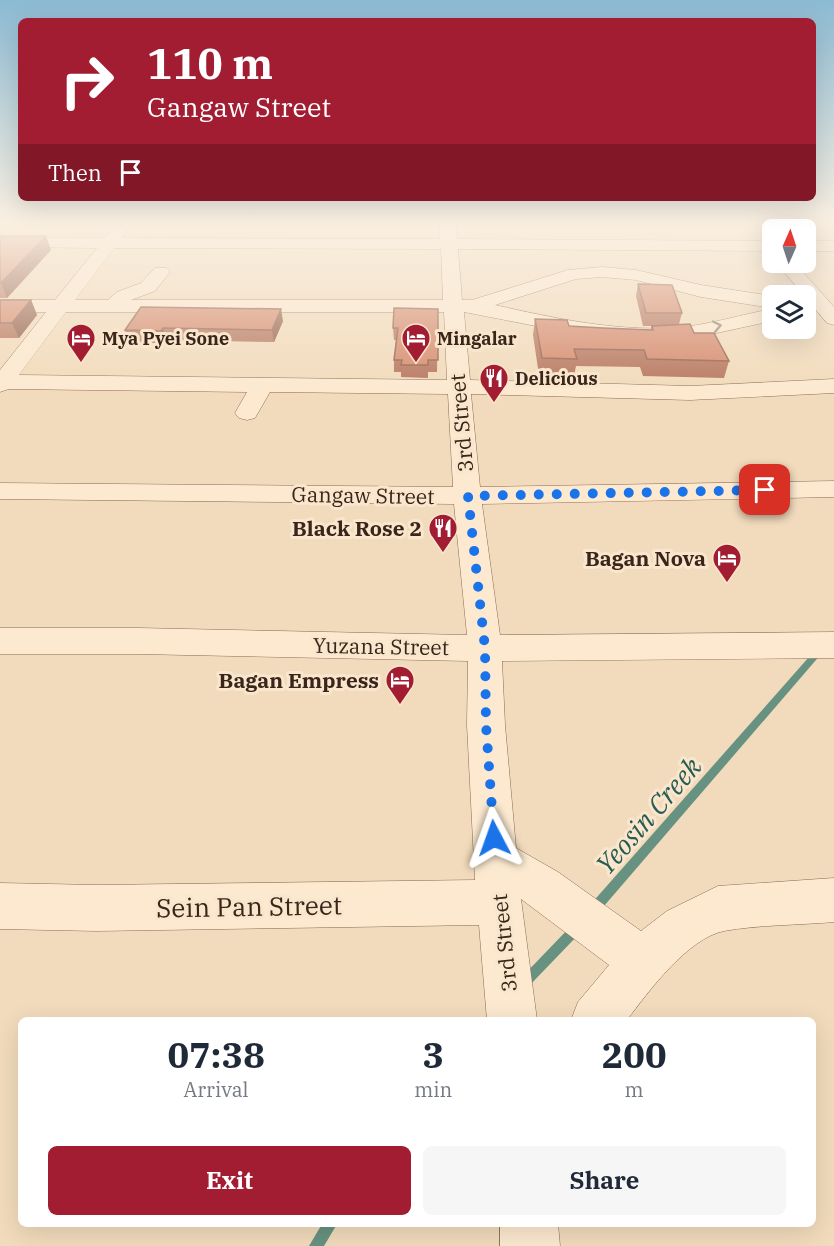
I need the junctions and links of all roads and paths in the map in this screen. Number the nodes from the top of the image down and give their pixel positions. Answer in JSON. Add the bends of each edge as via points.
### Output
{"nodes":[{"id":1,"x":82,"y":277,"type":"edge"},
{"id":2,"x":156,"y":277,"type":"edge"},
{"id":3,"x":456,"y":277,"type":"edge"},
{"id":4,"x":563,"y":277,"type":"edge"},
{"id":5,"x":644,"y":277,"type":"edge"},
{"id":6,"x":665,"y":277,"type":"edge"},
{"id":7,"x":796,"y":277,"type":"edge"},
{"id":8,"x":661,"y":280,"type":"junction"},
{"id":9,"x":762,"y":300,"type":"edge"},
{"id":10,"x":0,"y":306,"type":"edge"},
{"id":11,"x":59,"y":306,"type":"junction"},
{"id":12,"x":462,"y":306,"type":"junction"},
{"id":13,"x":113,"y":307,"type":"junction"},
{"id":14,"x":820,"y":309,"type":"edge"},
{"id":15,"x":762,"y":317,"type":"edge"},
{"id":16,"x":1,"y":383,"type":"edge"},
{"id":17,"x":263,"y":384,"type":"junction"},
{"id":18,"x":834,"y":386,"type":"edge"},
{"id":19,"x":458,"y":387,"type":"junction"},
{"id":20,"x":247,"y":413,"type":"dead end"},
{"id":21,"x":834,"y":489,"type":"edge"},
{"id":22,"x":0,"y":491,"type":"edge"},
{"id":23,"x":468,"y":496,"type":"junction"},
{"id":24,"x":0,"y":641,"type":"edge"},
{"id":25,"x":834,"y":645,"type":"edge"},
{"id":26,"x":485,"y":648,"type":"junction"},
{"id":27,"x":834,"y":900,"type":"edge"},
{"id":28,"x":500,"y":903,"type":"junction"},
{"id":29,"x":0,"y":906,"type":"edge"},
{"id":30,"x":643,"y":960,"type":"junction"},
{"id":31,"x":512,"y":1017,"type":"edge"},
{"id":32,"x":598,"y":1017,"type":"edge"},
{"id":33,"x":530,"y":1227,"type":"edge"},
{"id":34,"x":530,"y":1246,"type":"edge"}],
"edges":[{"from":1,"to":11,"type":"street"},
{"from":2,"to":13,"type":"street","via":[[148,287],[124,296]]},
{"from":3,"to":12,"type":"street","name":"3rd Street"},
{"from":4,"to":12,"type":"street"},
{"from":5,"to":8,"type":"street"},
{"from":6,"to":8,"type":"street"},
{"from":7,"to":14,"type":"street"},
{"from":8,"to":9,"type":"street"},
{"from":10,"to":11,"type":"street"},
{"from":11,"to":13,"type":"street"},
{"from":11,"to":16,"type":"street"},
{"from":12,"to":13,"type":"street"},
{"from":12,"to":15,"type":"street","one_way":true,"via":[[631,333],[674,334]]},
{"from":12,"to":19,"type":"street","name":"3rd Street"},
{"from":16,"to":17,"type":"street"},
{"from":17,"to":19,"type":"street"},
{"from":17,"to":20,"type":"street"},
{"from":18,"to":19,"type":"street","via":[[690,393]]},
{"from":19,"to":23,"type":"street","name":"3rd Street"},
{"from":21,"to":23,"type":"street","name":"Gangaw Street"},
{"from":22,"to":23,"type":"street","name":"Gangaw Street"},
{"from":23,"to":26,"type":"street","name":"3rd Street"},
{"from":24,"to":26,"type":"street","name":"Yuzana Street"},
{"from":25,"to":26,"type":"street","name":"Yuzana Street"},
{"from":26,"to":28,"type":"street","name":"3rd Street","via":[[486,725]]},
{"from":27,"to":30,"type":"street","via":[[718,909],[682,927]]},
{"from":28,"to":29,"type":"street","name":"Sein Pan Street"},
{"from":28,"to":30,"type":"street","via":[[542,887]]},
{"from":28,"to":31,"type":"street","name":"3rd Street"},
{"from":30,"to":32,"type":"street"},
{"from":33,"to":34,"type":"street"}]}
